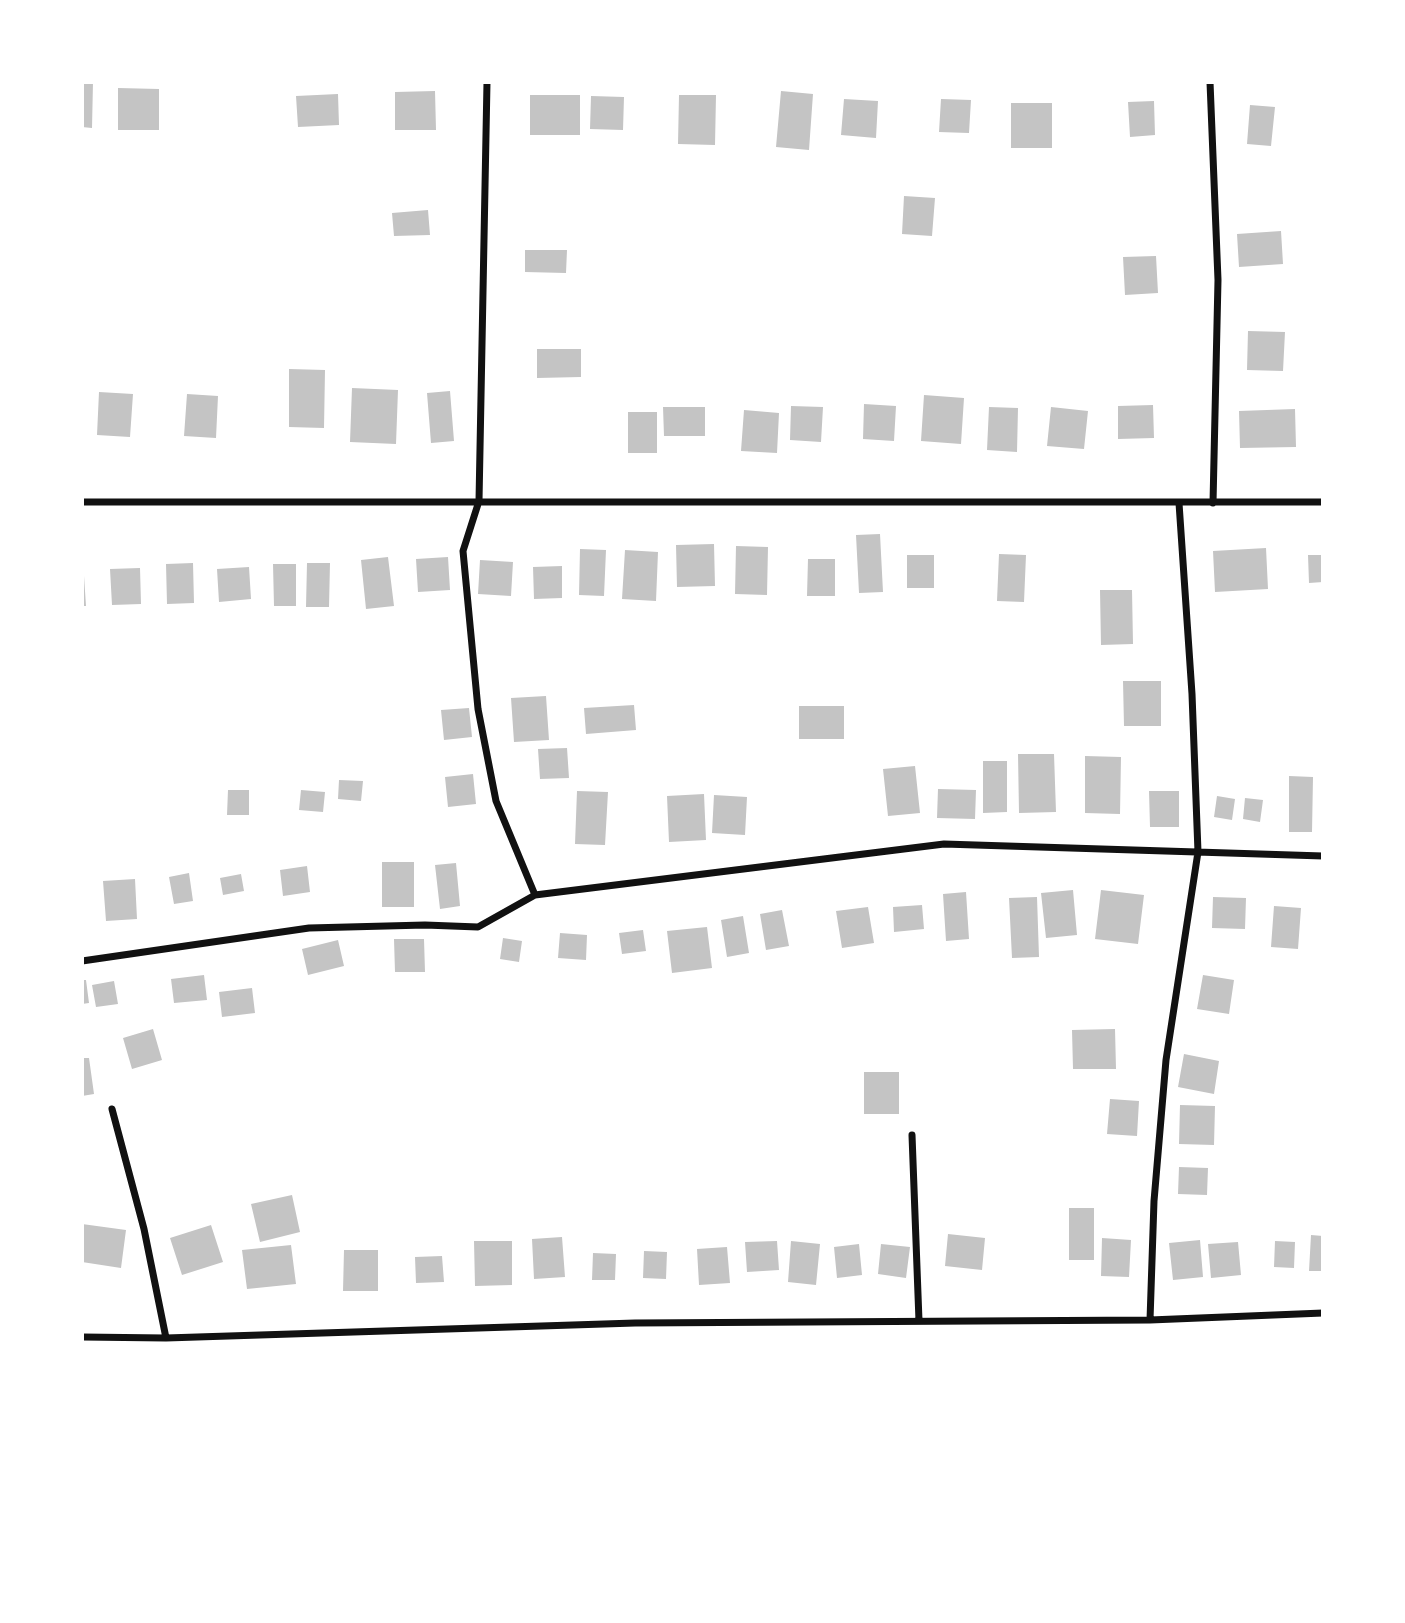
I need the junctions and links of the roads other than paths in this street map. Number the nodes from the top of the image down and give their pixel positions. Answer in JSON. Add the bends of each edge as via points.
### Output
{"nodes":[{"id":1,"x":486,"y":82,"type":"edge"},
{"id":2,"x":1210,"y":82,"type":"edge"},
{"id":3,"x":479,"y":501,"type":"junction"},
{"id":4,"x":82,"y":502,"type":"edge"},
{"id":5,"x":1323,"y":502,"type":"edge"},
{"id":6,"x":1179,"y":503,"type":"junction"},
{"id":7,"x":1213,"y":503,"type":"junction"},
{"id":8,"x":1198,"y":852,"type":"junction"},
{"id":9,"x":1323,"y":856,"type":"edge"},
{"id":10,"x":535,"y":895,"type":"junction"},
{"id":11,"x":82,"y":961,"type":"edge"},
{"id":12,"x":112,"y":1109,"type":"dead end"},
{"id":13,"x":912,"y":1135,"type":"dead end"},
{"id":14,"x":1323,"y":1313,"type":"edge"},
{"id":15,"x":1150,"y":1320,"type":"junction"},
{"id":16,"x":919,"y":1321,"type":"junction"},
{"id":17,"x":82,"y":1337,"type":"edge"},
{"id":18,"x":166,"y":1338,"type":"junction"}],
"edges":[{"from":1,"to":3,"type":"street"},
{"from":2,"to":7,"type":"street","via":[[1218,279]]},
{"from":3,"to":4,"type":"street"},
{"from":3,"to":6,"type":"street"},
{"from":3,"to":10,"type":"street","via":[[463,551],[478,709],[496,801]]},
{"from":5,"to":7,"type":"street"},
{"from":6,"to":7,"type":"street"},
{"from":6,"to":8,"type":"street"},
{"from":8,"to":9,"type":"street"},
{"from":8,"to":10,"type":"street","via":[[944,845]]},
{"from":8,"to":15,"type":"street","via":[[1166,1060]]},
{"from":10,"to":11,"type":"street","via":[[478,927],[309,928]]},
{"from":12,"to":18,"type":"street","via":[[144,1228]]},
{"from":13,"to":16,"type":"street"},
{"from":14,"to":15,"type":"street"},
{"from":15,"to":16,"type":"street"},
{"from":16,"to":18,"type":"street","via":[[635,1323]]},
{"from":17,"to":18,"type":"street"}]}
